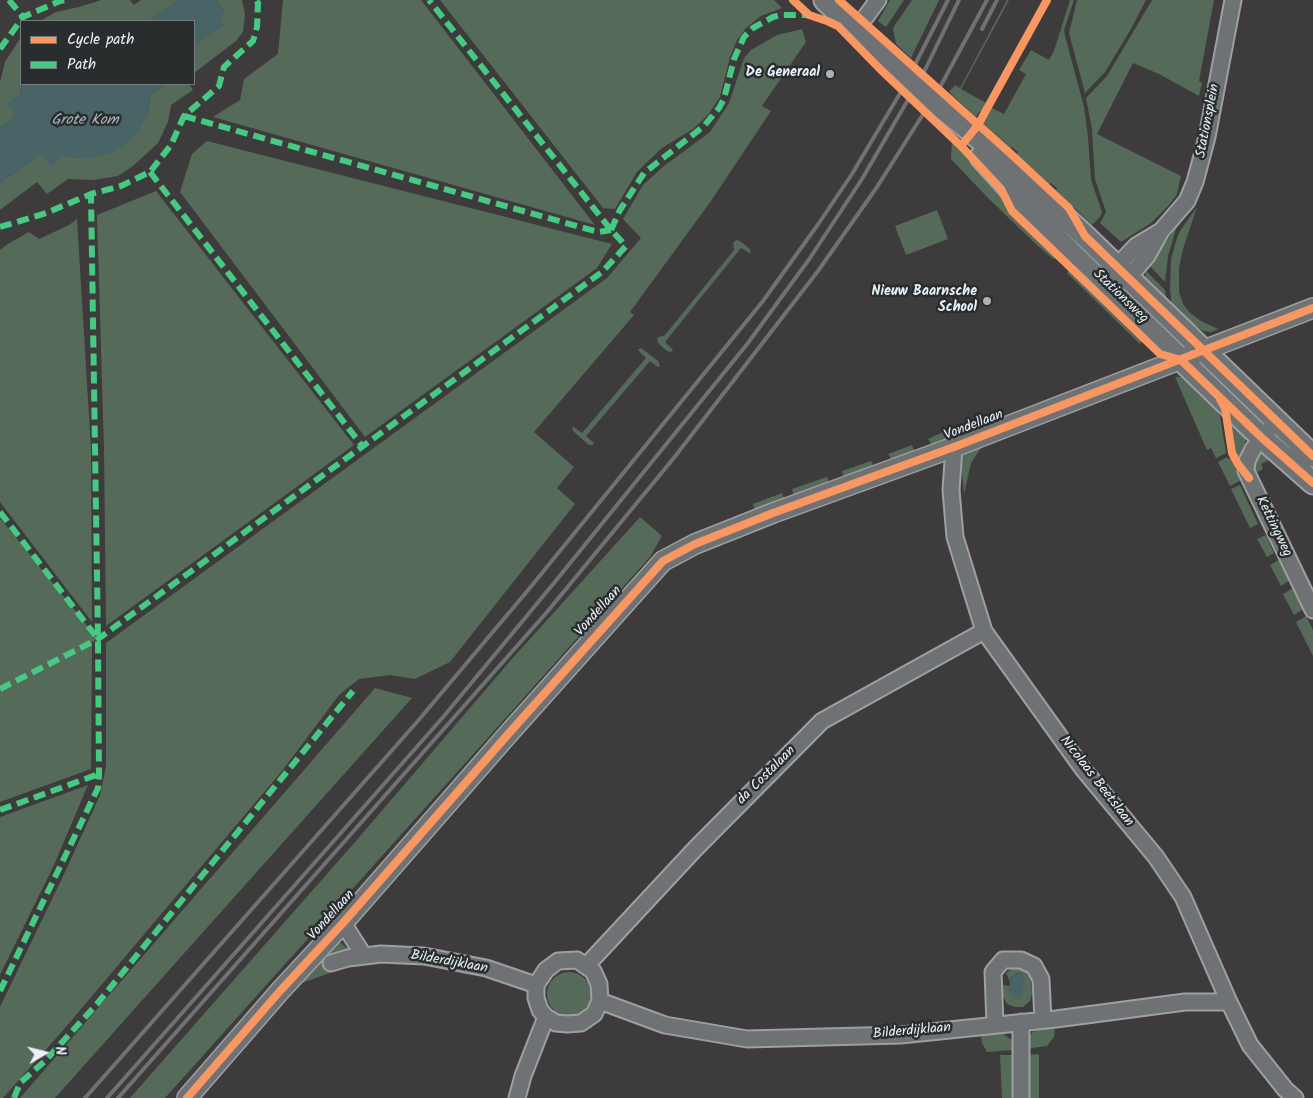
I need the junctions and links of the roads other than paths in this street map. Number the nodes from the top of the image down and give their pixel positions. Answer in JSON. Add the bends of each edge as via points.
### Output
{"nodes":[{"id":1,"x":825,"y":0,"type":"edge"},
{"id":2,"x":878,"y":0,"type":"edge"},
{"id":3,"x":1233,"y":0,"type":"edge"},
{"id":4,"x":856,"y":30,"type":"junction"},
{"id":5,"x":932,"y":100,"type":"junction"},
{"id":6,"x":1123,"y":272,"type":"junction"},
{"id":7,"x":1108,"y":289,"type":"junction"},
{"id":8,"x":1313,"y":308,"type":"edge"},
{"id":9,"x":1204,"y":350,"type":"junction"},
{"id":10,"x":1181,"y":360,"type":"junction"},
{"id":11,"x":1277,"y":420,"type":"junction"},
{"id":12,"x":1262,"y":438,"type":"junction"},
{"id":13,"x":954,"y":447,"type":"junction"},
{"id":14,"x":1313,"y":456,"type":"edge"},
{"id":15,"x":1313,"y":483,"type":"edge"},
{"id":16,"x":1313,"y":610,"type":"edge"},
{"id":17,"x":984,"y":631,"type":"junction"},
{"id":18,"x":343,"y":923,"type":"junction"},
{"id":19,"x":364,"y":956,"type":"junction"},
{"id":20,"x":331,"y":963,"type":"dead end"},
{"id":21,"x":586,"y":966,"type":"junction"},
{"id":22,"x":536,"y":985,"type":"junction"},
{"id":23,"x":600,"y":1002,"type":"junction"},
{"id":24,"x":1229,"y":1002,"type":"junction"},
{"id":25,"x":546,"y":1017,"type":"junction"},
{"id":26,"x":1043,"y":1020,"type":"junction"},
{"id":27,"x":1021,"y":1022,"type":"junction"},
{"id":28,"x":995,"y":1024,"type":"junction"},
{"id":29,"x":187,"y":1098,"type":"edge"},
{"id":30,"x":517,"y":1098,"type":"edge"},
{"id":31,"x":1021,"y":1098,"type":"edge"},
{"id":32,"x":1295,"y":1098,"type":"edge"}],
"edges":[{"from":1,"to":4,"type":"main road"},
{"from":2,"to":4,"type":"street"},
{"from":3,"to":6,"type":"street","name":"Stationsplein","via":[[1195,182],[1187,201],[1161,231],[1136,246]]},
{"from":4,"to":5,"type":"main road"},
{"from":5,"to":6,"type":"main road","name":"Stationsweg","via":[[972,132]]},
{"from":5,"to":7,"type":"main road","name":"Stationsweg","via":[[1040,222]]},
{"from":6,"to":7,"type":"street","name":"Stationsplein"},
{"from":6,"to":9,"type":"main road","name":"Stationsweg"},
{"from":7,"to":10,"type":"main road","name":"Stationsweg"},
{"from":8,"to":9,"type":"street","name":"Vondellaan"},
{"from":9,"to":10,"type":"street","name":"Vondellaan"},
{"from":9,"to":11,"type":"main road","name":"Stationsweg"},
{"from":10,"to":12,"type":"main road","name":"Stationsweg"},
{"from":10,"to":13,"type":"street","name":"Vondellaan"},
{"from":11,"to":12,"type":"street","name":"Kettingweg"},
{"from":11,"to":14,"type":"main road","name":"Stationsweg"},
{"from":12,"to":15,"type":"main road","name":"Stationsweg"},
{"from":12,"to":16,"type":"street","name":"Kettingweg","via":[[1247,461],[1246,471]]},
{"from":13,"to":17,"type":"street","name":"Nicolaas Beetslaan","via":[[951,490],[955,537]]},
{"from":13,"to":18,"type":"street","name":"Vondellaan","via":[[757,520],[663,561]]},
{"from":17,"to":21,"type":"street","name":"da Costalaan","via":[[822,721],[696,848]]},
{"from":17,"to":24,"type":"street","name":"Nicolaas Beetslaan","via":[[1083,769],[1156,857],[1183,897]]},
{"from":18,"to":19,"type":"street"},
{"from":18,"to":29,"type":"street","name":"Vondellaan"},
{"from":19,"to":20,"type":"street","name":"Bilderdijklaan"},
{"from":19,"to":22,"type":"street","name":"Bilderdijklaan","via":[[424,956],[486,968]]},
{"from":21,"to":22,"type":"street","via":[[577,960],[558,961],[546,970]]},
{"from":21,"to":23,"type":"street","via":[[593,971],[599,984]]},
{"from":22,"to":25,"type":"street","via":[[536,998]]},
{"from":23,"to":25,"type":"street","via":[[594,1014],[581,1023],[556,1023]]},
{"from":23,"to":28,"type":"street","name":"Bilderdijklaan","via":[[665,1025],[747,1039],[901,1035]]},
{"from":24,"to":26,"type":"street","name":"Bilderdijklaan","via":[[1186,1002]]},
{"from":24,"to":32,"type":"street","name":"Nicolaas Beetslaan","via":[[1250,1044]]},
{"from":25,"to":30,"type":"street"},
{"from":26,"to":27,"type":"street","name":"Bilderdijklaan"},
{"from":26,"to":28,"type":"street","via":[[1041,979],[1034,966],[1021,960],[1003,960],[993,972]]},
{"from":27,"to":28,"type":"street","name":"Bilderdijklaan"},
{"from":27,"to":31,"type":"street"}]}
